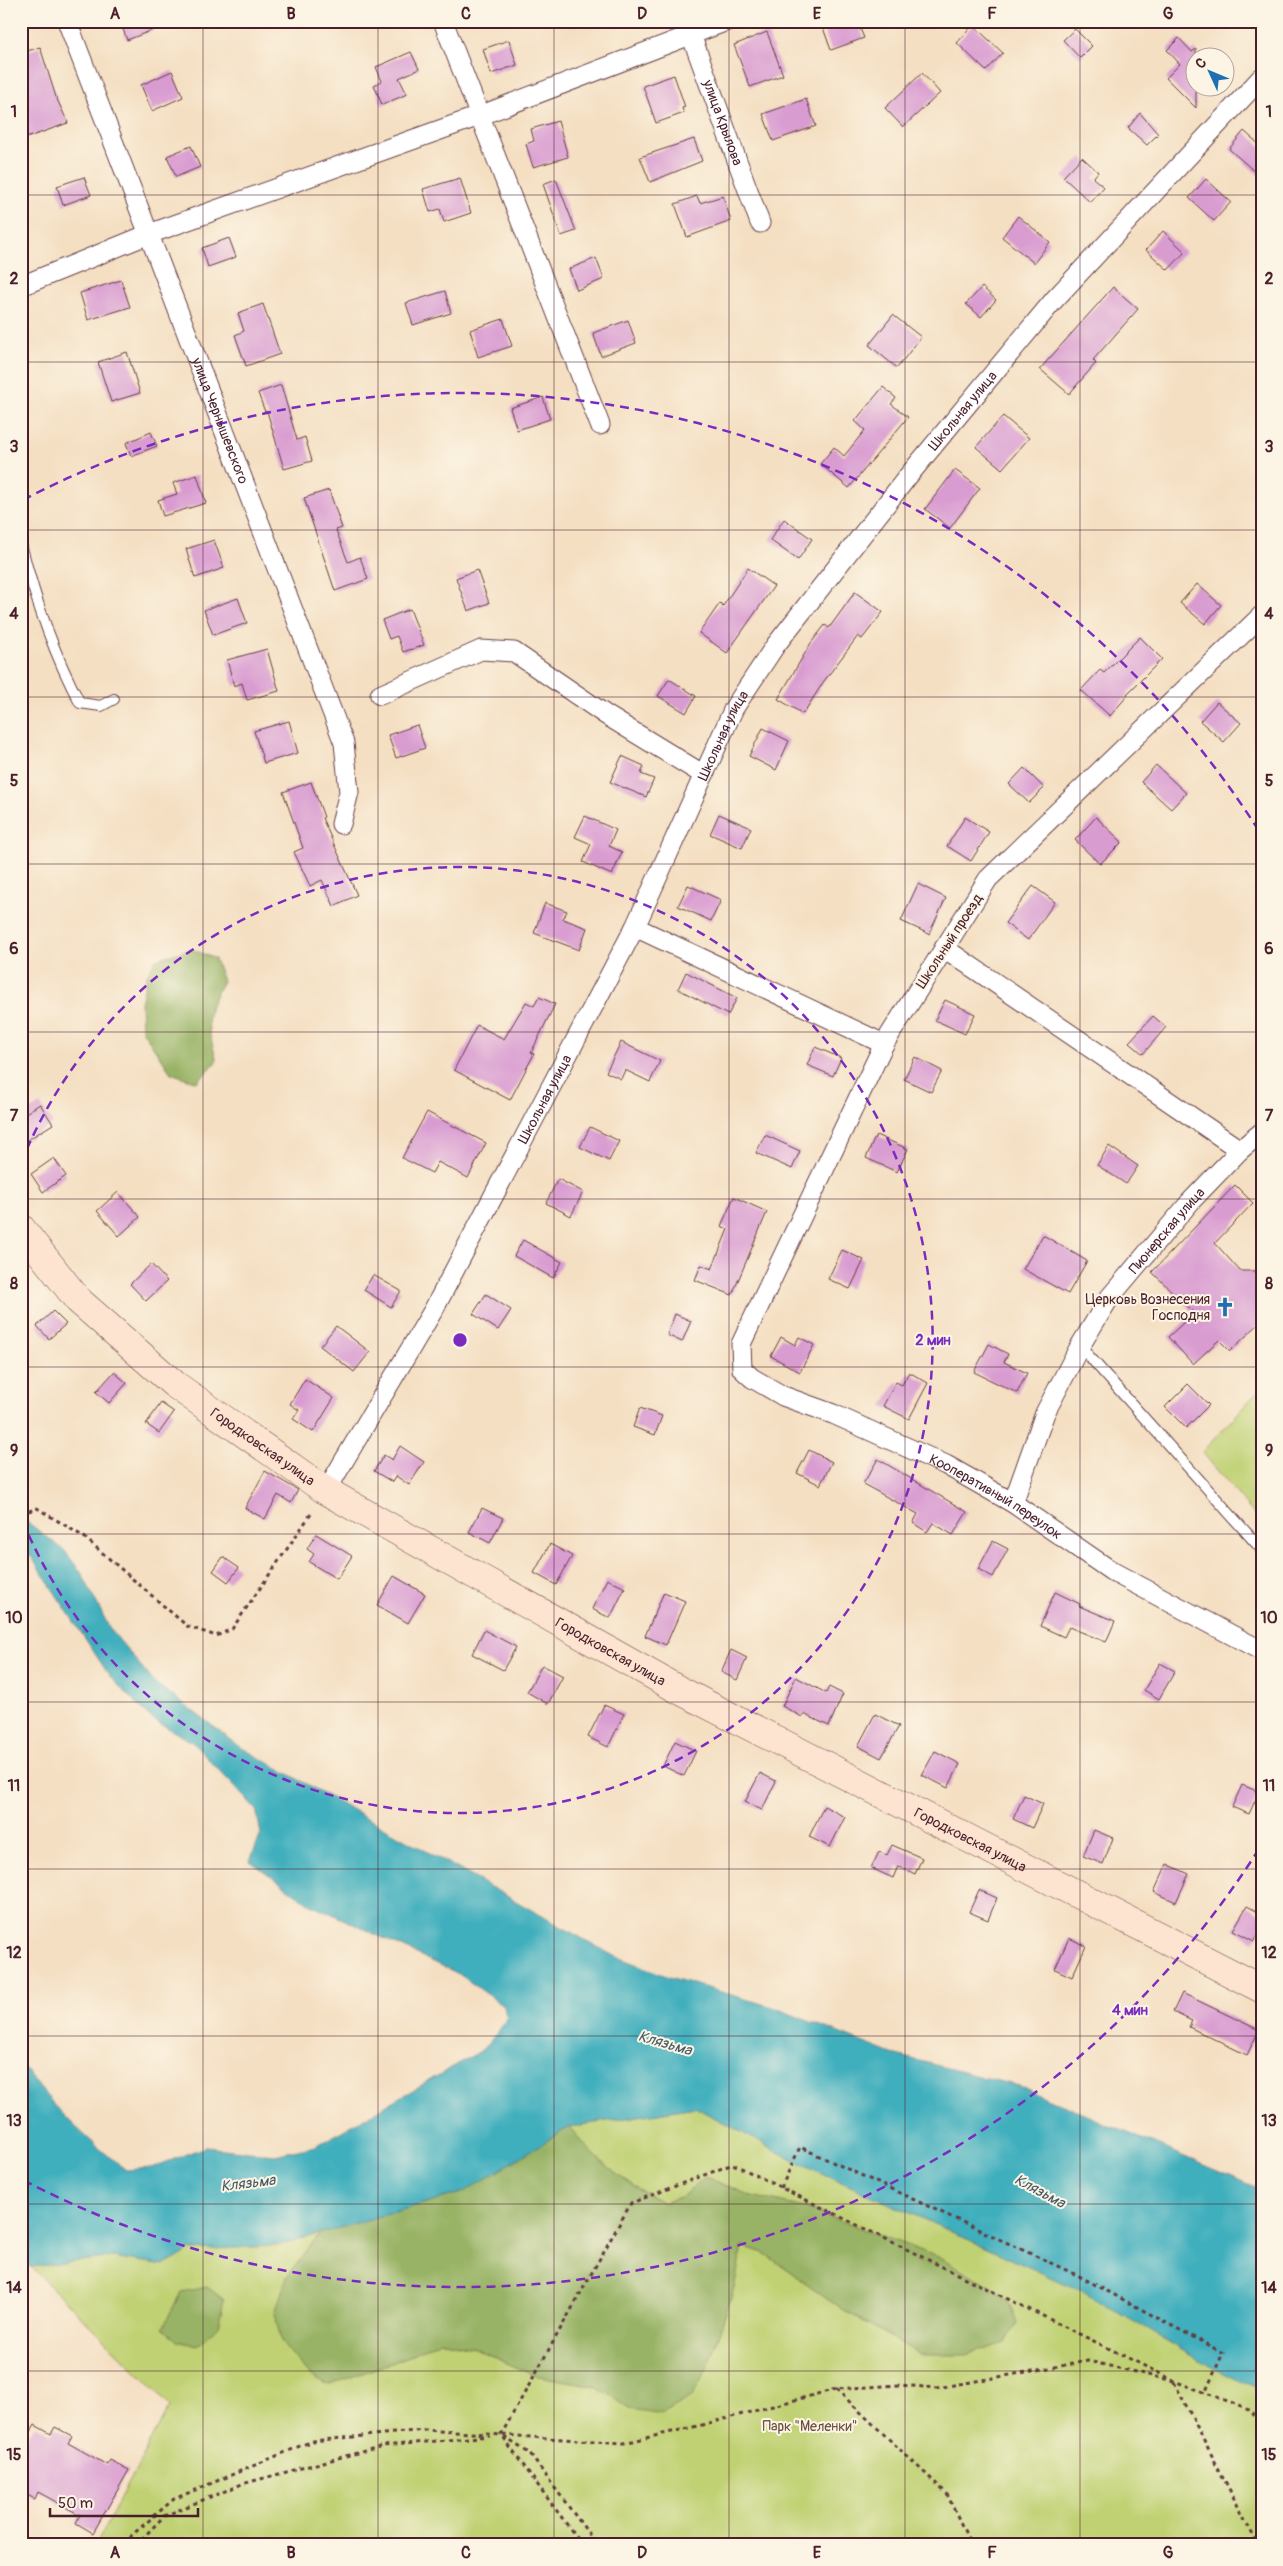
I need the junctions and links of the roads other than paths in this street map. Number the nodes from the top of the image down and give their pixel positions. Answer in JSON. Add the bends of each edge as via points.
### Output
{"nodes":[{"id":1,"x":67,"y":21,"type":"edge"},
{"id":2,"x":443,"y":21,"type":"edge"},
{"id":3,"x":728,"y":21,"type":"edge"},
{"id":4,"x":689,"y":28,"type":"edge"},
{"id":5,"x":1262,"y":78,"type":"edge"},
{"id":6,"x":479,"y":116,"type":"junction"},
{"id":7,"x":760,"y":223,"type":"dead end"},
{"id":8,"x":149,"y":234,"type":"junction"},
{"id":9,"x":21,"y":286,"type":"edge"},
{"id":10,"x":600,"y":425,"type":"dead end"},
{"id":11,"x":21,"y":544,"type":"edge"},
{"id":12,"x":1262,"y":615,"type":"edge"},
{"id":13,"x":380,"y":695,"type":"dead end"},
{"id":14,"x":114,"y":700,"type":"dead end"},
{"id":15,"x":704,"y":775,"type":"junction"},
{"id":16,"x":341,"y":824,"type":"dead end"},
{"id":17,"x":635,"y":927,"type":"junction"},
{"id":18,"x":944,"y":948,"type":"junction"},
{"id":19,"x":884,"y":1044,"type":"junction"},
{"id":20,"x":1262,"y":1132,"type":"edge"},
{"id":21,"x":1240,"y":1150,"type":"junction"},
{"id":22,"x":21,"y":1228,"type":"edge"},
{"id":23,"x":741,"y":1344,"type":"joint"},
{"id":24,"x":1080,"y":1346,"type":"junction"},
{"id":25,"x":326,"y":1491,"type":"junction"},
{"id":26,"x":1013,"y":1503,"type":"junction"},
{"id":27,"x":1262,"y":1550,"type":"edge"},
{"id":28,"x":1262,"y":1652,"type":"edge"},
{"id":29,"x":1262,"y":1989,"type":"edge"}],
"edges":[{"from":1,"to":8,"type":"street","name":"улица Чернышевского"},
{"from":2,"to":6,"type":"street"},
{"from":3,"to":4,"type":"street"},
{"from":4,"to":6,"type":"street"},
{"from":4,"to":7,"type":"street","name":"улица Крылова"},
{"from":5,"to":15,"type":"street","name":"Школьная улица","via":[[1054,300],[909,475],[775,646],[734,708]]},
{"from":6,"to":8,"type":"street"},
{"from":6,"to":10,"type":"street"},
{"from":8,"to":9,"type":"street"},
{"from":8,"to":16,"type":"street","name":"улица Чернышевского","via":[[344,743],[349,792]]},
{"from":11,"to":14,"type":"lane","via":[[37,605],[80,703],[101,706]]},
{"from":12,"to":18,"type":"street","name":"Школьный проезд","via":[[988,879]]},
{"from":13,"to":15,"type":"street","via":[[481,650],[514,652],[614,720]]},
{"from":15,"to":17,"type":"street","name":"Школьная улица"},
{"from":17,"to":19,"type":"street"},
{"from":17,"to":25,"type":"street","name":"Школьная улица","via":[[434,1309]]},
{"from":18,"to":19,"type":"street","name":"Школьный проезд"},
{"from":18,"to":21,"type":"street"},
{"from":19,"to":23,"type":"street","name":"Школьный проезд"},
{"from":20,"to":21,"type":"street","name":"Пионерская улица"},
{"from":21,"to":24,"type":"street","name":"Пионерская улица","via":[[1191,1201],[1110,1297]]},
{"from":22,"to":25,"type":"main road","name":"Городковская улица","via":[[78,1300],[174,1384]]},
{"from":23,"to":26,"type":"street","name":"Кооперативный переулок","via":[[742,1369],[752,1378],[783,1396],[833,1414],[946,1465]]},
{"from":24,"to":26,"type":"street","name":"Пионерская улица","via":[[1045,1413]]},
{"from":24,"to":27,"type":"lane"},
{"from":25,"to":29,"type":"main road","name":"Городковская улица","via":[[679,1690]]},
{"from":26,"to":28,"type":"street","name":"Кооперативный переулок","via":[[1113,1572]]}]}
